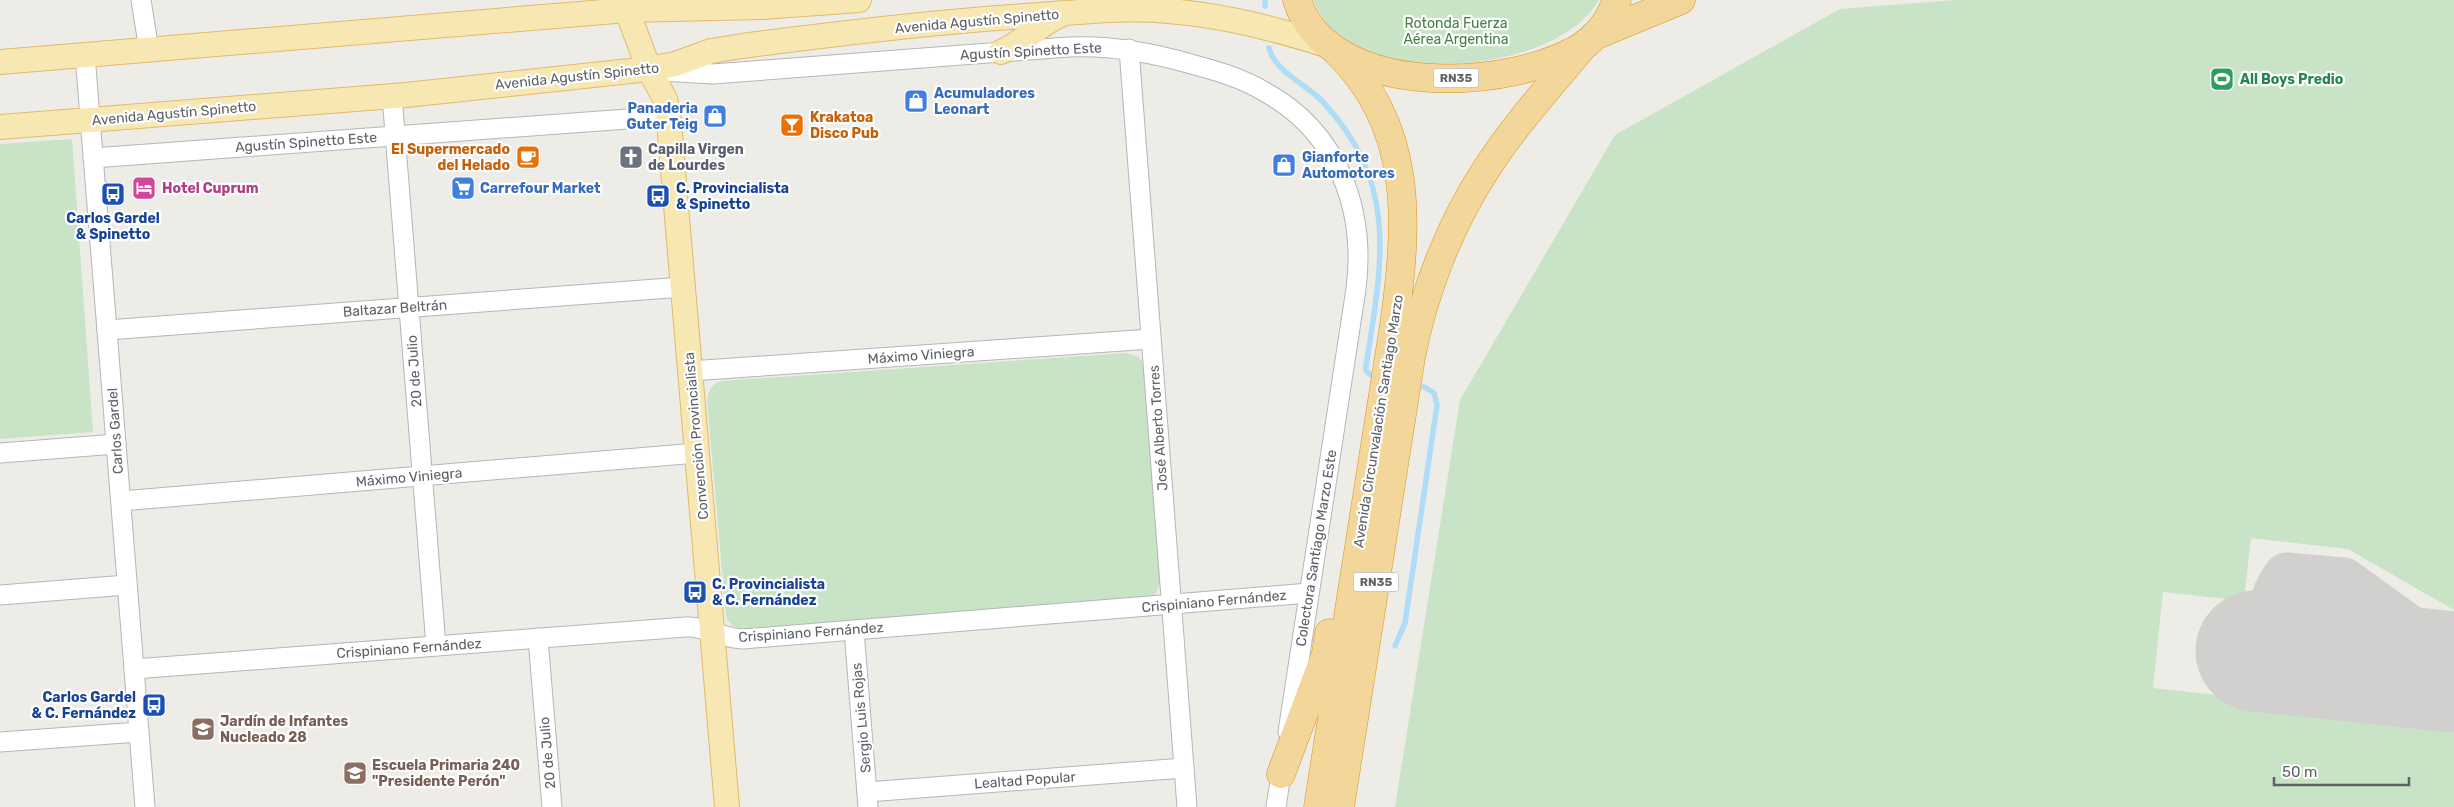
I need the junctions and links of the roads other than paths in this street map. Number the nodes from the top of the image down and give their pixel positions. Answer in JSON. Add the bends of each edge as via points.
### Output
{"nodes":[{"id":1,"x":141,"y":0,"type":"edge"},
{"id":2,"x":661,"y":0,"type":"edge"},
{"id":3,"x":859,"y":0,"type":"edge"},
{"id":4,"x":1297,"y":0,"type":"edge"},
{"id":5,"x":1617,"y":0,"type":"edge"},
{"id":6,"x":1681,"y":0,"type":"edge"},
{"id":7,"x":625,"y":5,"type":"edge"},
{"id":8,"x":1067,"y":13,"type":"junction"},
{"id":9,"x":1590,"y":40,"type":"junction"},
{"id":10,"x":1331,"y":48,"type":"junction"},
{"id":11,"x":1129,"y":49,"type":"junction"},
{"id":12,"x":149,"y":50,"type":"junction"},
{"id":13,"x":1001,"y":52,"type":"junction"},
{"id":14,"x":85,"y":55,"type":"junction"},
{"id":15,"x":0,"y":62,"type":"edge"},
{"id":16,"x":649,"y":69,"type":"junction"},
{"id":17,"x":392,"y":96,"type":"junction"},
{"id":18,"x":668,"y":116,"type":"junction"},
{"id":19,"x":90,"y":120,"type":"junction"},
{"id":20,"x":0,"y":127,"type":"edge"},
{"id":21,"x":396,"y":136,"type":"junction"},
{"id":22,"x":93,"y":158,"type":"junction"},
{"id":23,"x":683,"y":286,"type":"junction"},
{"id":24,"x":1356,"y":289,"type":"joint"},
{"id":25,"x":409,"y":307,"type":"junction"},
{"id":26,"x":107,"y":330,"type":"junction"},
{"id":27,"x":1151,"y":339,"type":"junction"},
{"id":28,"x":690,"y":371,"type":"junction"},
{"id":29,"x":1383,"y":398,"type":"junction"},
{"id":30,"x":116,"y":444,"type":"junction"},
{"id":31,"x":0,"y":453,"type":"edge"},
{"id":32,"x":697,"y":453,"type":"junction"},
{"id":33,"x":422,"y":476,"type":"junction"},
{"id":34,"x":121,"y":501,"type":"junction"},
{"id":35,"x":127,"y":585,"type":"junction"},
{"id":36,"x":1309,"y":593,"type":"junction"},
{"id":37,"x":0,"y":595,"type":"edge"},
{"id":38,"x":1171,"y":604,"type":"junction"},
{"id":39,"x":712,"y":630,"type":"junction"},
{"id":40,"x":854,"y":630,"type":"junction"},
{"id":41,"x":538,"y":638,"type":"junction"},
{"id":42,"x":436,"y":646,"type":"junction"},
{"id":43,"x":134,"y":669,"type":"junction"},
{"id":44,"x":139,"y":732,"type":"junction"},
{"id":45,"x":0,"y":742,"type":"edge"},
{"id":46,"x":1184,"y":768,"type":"junction"},
{"id":47,"x":1281,"y":774,"type":"junction"},
{"id":48,"x":867,"y":800,"type":"edge"},
{"id":49,"x":145,"y":807,"type":"edge"},
{"id":50,"x":547,"y":807,"type":"edge"},
{"id":51,"x":727,"y":807,"type":"edge"},
{"id":52,"x":1187,"y":807,"type":"edge"},
{"id":53,"x":1276,"y":807,"type":"edge"},
{"id":54,"x":1318,"y":807,"type":"edge"},
{"id":55,"x":1340,"y":807,"type":"edge"}],
"edges":[{"from":1,"to":12,"type":"street"},
{"from":2,"to":7,"type":"street"},
{"from":3,"to":7,"type":"main road","via":[[762,7]]},
{"from":4,"to":10,"type":"highway","number":"RN35","via":[[1308,24]]},
{"from":5,"to":9,"type":"highway","number":"RN35","via":[[1608,20]]},
{"from":6,"to":9,"type":"highway","number":"RN35"},
{"from":7,"to":12,"type":"main road"},
{"from":7,"to":16,"type":"main road","name":"Convención Provincialista"},
{"from":8,"to":10,"type":"main road","name":"Avenida Agustín Spinetto","via":[[1144,10],[1209,15],[1257,25]]},
{"from":8,"to":13,"type":"main road","via":[[1050,20]]},
{"from":8,"to":16,"type":"main road","name":"Avenida Agustín Spinetto","via":[[970,20],[742,46],[711,51]]},
{"from":9,"to":10,"type":"highway","number":"RN35","via":[[1558,57],[1527,67],[1446,78],[1382,71]]},
{"from":9,"to":55,"type":"highway","name":"Avenida Circunvalación Santiago Marzo","number":"RN35","via":[[1520,122],[1477,183],[1451,233],[1425,303],[1411,357]]},
{"from":10,"to":29,"type":"highway","name":"Avenida Circunvalación Santiago Marzo","number":"RN35","via":[[1353,68],[1378,106],[1392,140],[1402,186],[1401,272]]},
{"from":11,"to":13,"type":"street","name":"Agustín Spinetto Este","via":[[1083,46]]},
{"from":11,"to":24,"type":"street","name":"Agustín Spinetto Este","via":[[1235,77],[1281,102],[1307,124],[1333,160],[1351,199],[1358,234]]},
{"from":11,"to":27,"type":"street","name":"José Alberto Torres"},
{"from":12,"to":14,"type":"main road"},
{"from":13,"to":16,"type":"street","name":"Agustín Spinetto Este","via":[[713,74]]},
{"from":14,"to":15,"type":"main road"},
{"from":14,"to":19,"type":"street","name":"Carlos Gardel"},
{"from":16,"to":17,"type":"main road","name":"Avenida Agustín Spinetto"},
{"from":16,"to":18,"type":"main road","name":"Convención Provincialista","via":[[664,95]]},
{"from":17,"to":19,"type":"main road","name":"Avenida Agustín Spinetto"},
{"from":17,"to":21,"type":"street","name":"20 de Julio"},
{"from":18,"to":21,"type":"street","name":"Agustín Spinetto Este"},
{"from":18,"to":23,"type":"main road","name":"Convención Provincialista"},
{"from":19,"to":20,"type":"main road","name":"Avenida Agustín Spinetto"},
{"from":19,"to":22,"type":"street","name":"Carlos Gardel"},
{"from":21,"to":22,"type":"street","name":"Agustín Spinetto Este"},
{"from":21,"to":25,"type":"street","name":"20 de Julio"},
{"from":22,"to":26,"type":"street","name":"Carlos Gardel"},
{"from":23,"to":25,"type":"street","name":"Baltazar Beltrán"},
{"from":23,"to":28,"type":"main road","name":"Convención Provincialista"},
{"from":24,"to":36,"type":"street","name":"Colectora Santiago Marzo Este"},
{"from":25,"to":26,"type":"street","name":"Baltazar Beltrán"},
{"from":25,"to":33,"type":"street","name":"20 de Julio"},
{"from":26,"to":30,"type":"street","name":"Carlos Gardel"},
{"from":27,"to":28,"type":"street","name":"Máximo Viniegra"},
{"from":27,"to":38,"type":"street","name":"José Alberto Torres"},
{"from":28,"to":32,"type":"main road","name":"Convención Provincialista"},
{"from":29,"to":47,"type":"highway","via":[[1351,503],[1326,654]]},
{"from":29,"to":54,"type":"highway","name":"Avenida Circunvalación Santiago Marzo","number":"RN35"},
{"from":30,"to":31,"type":"street"},
{"from":30,"to":34,"type":"street","name":"Carlos Gardel"},
{"from":32,"to":33,"type":"street","name":"Máximo Viniegra"},
{"from":32,"to":39,"type":"main road","name":"Convención Provincialista"},
{"from":33,"to":34,"type":"street","name":"Máximo Viniegra"},
{"from":33,"to":42,"type":"street","name":"20 de Julio"},
{"from":34,"to":35,"type":"street","name":"Carlos Gardel"},
{"from":35,"to":37,"type":"street"},
{"from":35,"to":43,"type":"street","name":"Carlos Gardel"},
{"from":36,"to":38,"type":"street","name":"Crispiniano Fernández"},
{"from":36,"to":47,"type":"street","name":"Colectora Santiago Marzo Este"},
{"from":38,"to":40,"type":"street","name":"Crispiniano Fernández"},
{"from":38,"to":46,"type":"street","name":"José Alberto Torres"},
{"from":39,"to":40,"type":"street","name":"Crispiniano Fernández","via":[[738,639]]},
{"from":39,"to":41,"type":"street","name":"Crispiniano Fernández","via":[[686,627]]},
{"from":39,"to":51,"type":"main road","name":"Convención Provincialista"},
{"from":40,"to":48,"type":"street","name":"Sergio Luis Rojas"},
{"from":41,"to":42,"type":"street","name":"Crispiniano Fernández"},
{"from":41,"to":50,"type":"street","name":"20 de Julio"},
{"from":42,"to":43,"type":"street","name":"Crispiniano Fernández"},
{"from":43,"to":44,"type":"street","name":"Carlos Gardel"},
{"from":44,"to":45,"type":"street"},
{"from":44,"to":49,"type":"street","name":"Carlos Gardel"},
{"from":46,"to":48,"type":"street","name":"Lealtad Popular"},
{"from":46,"to":52,"type":"street","name":"José Alberto Torres"},
{"from":47,"to":53,"type":"street","name":"Colectora Santiago Marzo Este"}]}
